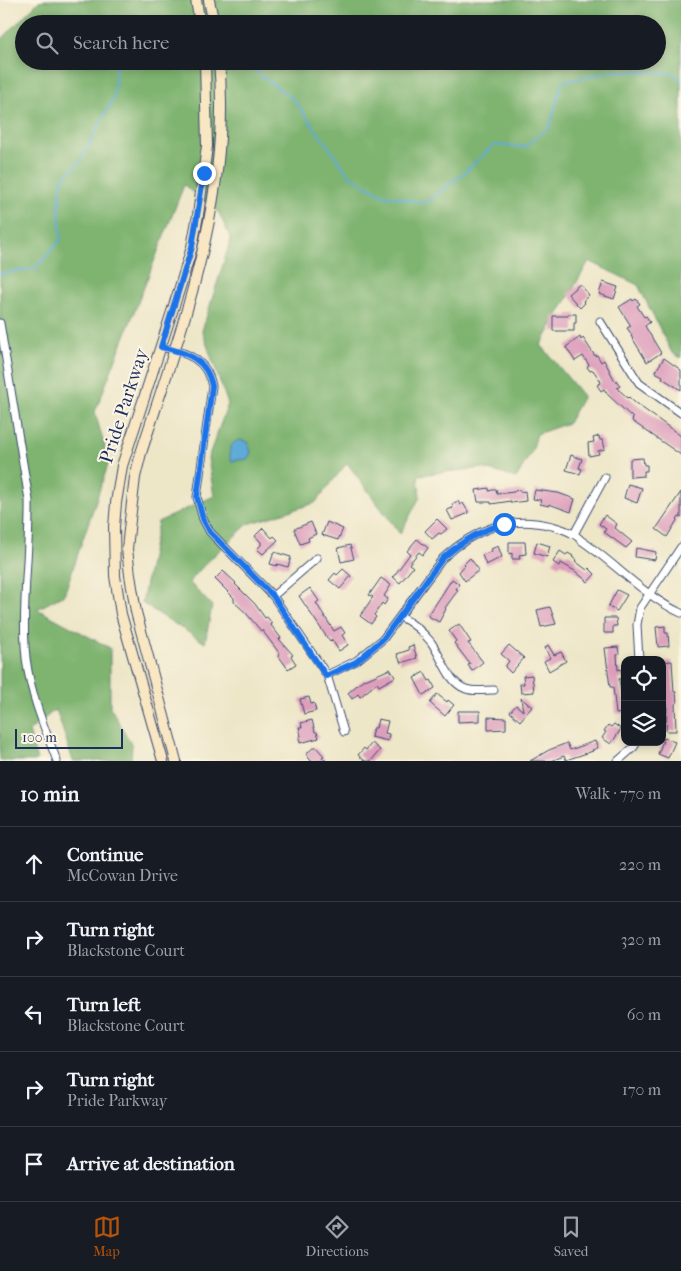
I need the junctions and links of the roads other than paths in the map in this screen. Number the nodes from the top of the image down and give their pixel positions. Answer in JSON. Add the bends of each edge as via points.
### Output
{"nodes":[{"id":1,"x":196,"y":0,"type":"edge"},
{"id":2,"x":209,"y":0,"type":"edge"},
{"id":3,"x":198,"y":15,"type":"edge"},
{"id":4,"x":212,"y":15,"type":"edge"},
{"id":5,"x":205,"y":70,"type":"edge"},
{"id":6,"x":218,"y":70,"type":"edge"},
{"id":7,"x":600,"y":321,"type":"dead end"},
{"id":8,"x":0,"y":323,"type":"edge"},
{"id":9,"x":161,"y":347,"type":"junction"},
{"id":10,"x":174,"y":350,"type":"junction"},
{"id":11,"x":681,"y":412,"type":"edge"},
{"id":12,"x":605,"y":477,"type":"dead end"},
{"id":13,"x":574,"y":534,"type":"junction"},
{"id":14,"x":681,"y":548,"type":"edge"},
{"id":15,"x":317,"y":558,"type":"dead end"},
{"id":16,"x":648,"y":594,"type":"junction"},
{"id":17,"x":273,"y":596,"type":"junction"},
{"id":18,"x":681,"y":613,"type":"edge"},
{"id":19,"x":401,"y":617,"type":"junction"},
{"id":20,"x":639,"y":656,"type":"edge"},
{"id":21,"x":326,"y":676,"type":"junction"},
{"id":22,"x":494,"y":690,"type":"dead end"},
{"id":23,"x":344,"y":732,"type":"dead end"},
{"id":24,"x":635,"y":746,"type":"edge"},
{"id":25,"x":57,"y":761,"type":"edge"},
{"id":26,"x":163,"y":761,"type":"edge"},
{"id":27,"x":176,"y":761,"type":"edge"},
{"id":28,"x":618,"y":761,"type":"edge"}],
"edges":[{"from":1,"to":3,"type":"main road"},
{"from":2,"to":4,"type":"main road"},
{"from":5,"to":9,"type":"main road","name":"Pride Parkway","via":[[204,173],[192,247]]},
{"from":6,"to":10,"type":"main road","name":"Pride Parkway","via":[[221,117],[208,226],[198,275]]},
{"from":7,"to":11,"type":"street","via":[[639,383]]},
{"from":8,"to":25,"type":"street","via":[[29,500],[24,647],[34,695]]},
{"from":9,"to":10,"type":"street"},
{"from":9,"to":26,"type":"main road","name":"Pride Parkway","via":[[122,466],[113,552],[121,614]]},
{"from":10,"to":17,"type":"street","via":[[198,360],[206,368],[212,386],[197,497],[203,519],[210,532]]},
{"from":10,"to":27,"type":"main road","name":"Pride Parkway","via":[[135,477],[127,549],[136,612]]},
{"from":12,"to":13,"type":"street"},
{"from":13,"to":16,"type":"street"},
{"from":13,"to":19,"type":"street","via":[[542,524],[519,522],[477,533],[443,558]]},
{"from":14,"to":16,"type":"street"},
{"from":15,"to":17,"type":"street"},
{"from":16,"to":18,"type":"street"},
{"from":16,"to":20,"type":"street","via":[[638,616]]},
{"from":17,"to":21,"type":"street"},
{"from":19,"to":21,"type":"street","via":[[370,651],[356,662]]},
{"from":19,"to":22,"type":"street","via":[[431,642],[455,682],[465,689]]},
{"from":21,"to":23,"type":"street"},
{"from":24,"to":28,"type":"street"}]}
